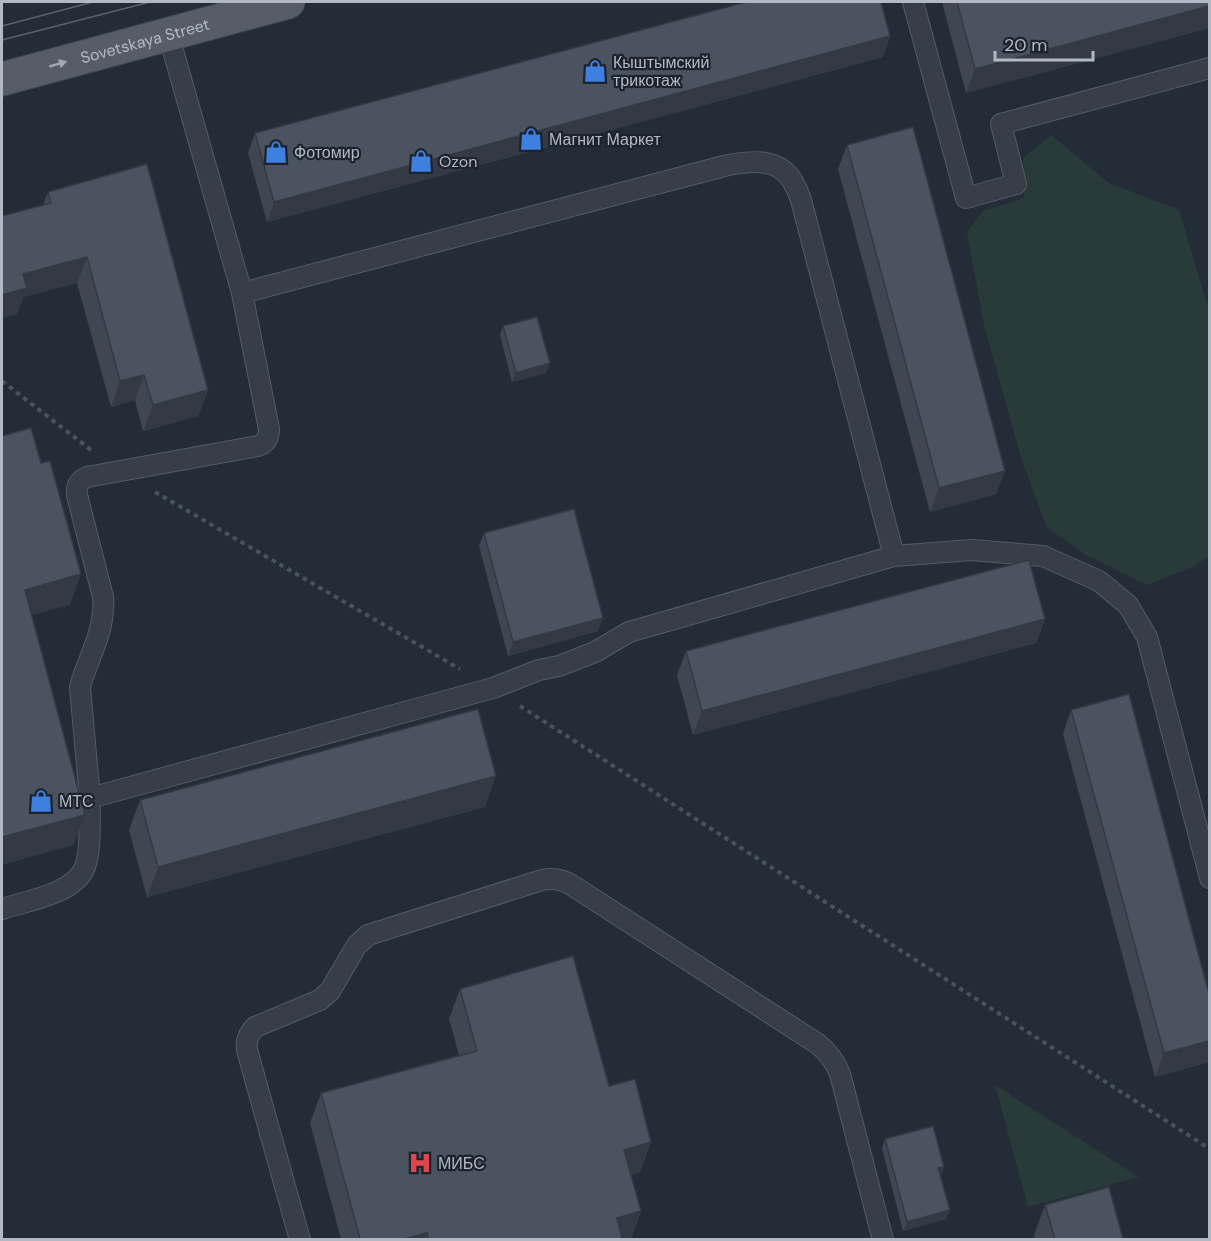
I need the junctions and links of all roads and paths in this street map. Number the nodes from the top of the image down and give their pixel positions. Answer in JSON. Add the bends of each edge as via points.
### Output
{"nodes":[{"id":1,"x":288,"y":2,"type":"edge"},
{"id":2,"x":913,"y":2,"type":"edge"},
{"id":3,"x":168,"y":33,"type":"junction"},
{"id":4,"x":1209,"y":68,"type":"edge"},
{"id":5,"x":2,"y":80,"type":"edge"},
{"id":6,"x":242,"y":292,"type":"junction"},
{"id":7,"x":2,"y":381,"type":"edge"},
{"id":8,"x":117,"y":471,"type":"junction"},
{"id":9,"x":894,"y":556,"type":"junction"},
{"id":10,"x":493,"y":688,"type":"junction"},
{"id":11,"x":90,"y":798,"type":"junction"},
{"id":12,"x":1209,"y":878,"type":"edge"},
{"id":13,"x":2,"y":909,"type":"edge"},
{"id":14,"x":1209,"y":1149,"type":"edge"},
{"id":15,"x":300,"y":1239,"type":"edge"},
{"id":16,"x":883,"y":1239,"type":"edge"}],
"edges":[{"from":1,"to":3,"type":"main road","name":"Sovetskaya Street"},
{"from":2,"to":4,"type":"lane","via":[[966,198],[1016,184],[1001,124]]},
{"from":5,"to":3,"type":"main road","name":"Sovetskaya Street","one_way":true},
{"from":3,"to":6,"type":"lane"},
{"from":6,"to":8,"type":"lane","via":[[269,429],[267,440],[258,446]]},
{"from":6,"to":9,"type":"lane","via":[[728,165],[753,161],[778,166],[792,179],[801,200]]},
{"from":7,"to":8,"type":"path"},
{"from":8,"to":10,"type":"path"},
{"from":8,"to":11,"type":"lane","via":[[87,477],[76,489],[104,609],[80,688]]},
{"from":9,"to":10,"type":"lane","via":[[629,632],[595,652]]},
{"from":9,"to":12,"type":"lane","via":[[972,550],[1043,556],[1099,580],[1128,605],[1147,637]]},
{"from":10,"to":11,"type":"lane"},
{"from":10,"to":14,"type":"path"},
{"from":11,"to":13,"type":"lane","via":[[88,852],[84,869],[73,883],[58,892]]},
{"from":15,"to":16,"type":"lane","via":[[247,1050],[249,1034],[262,1023],[326,996],[357,945],[368,935],[552,878],[570,884],[828,1052],[840,1074]]}]}
